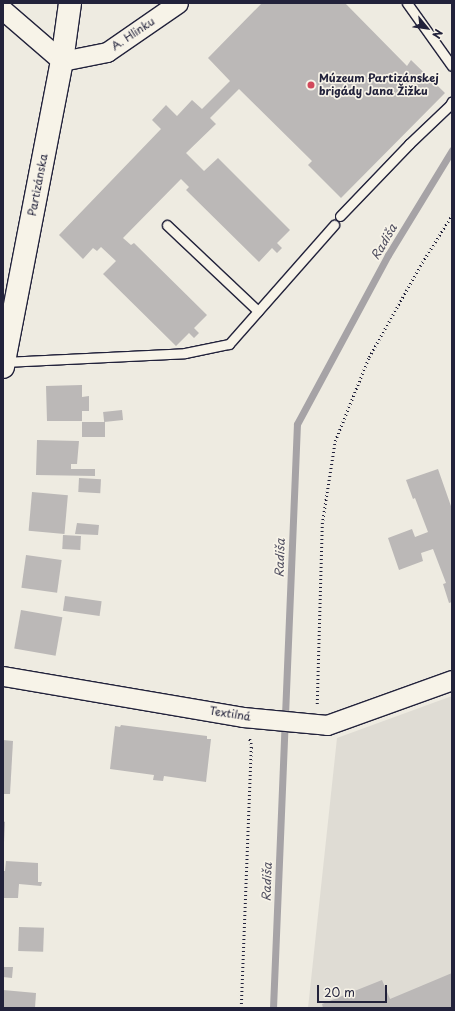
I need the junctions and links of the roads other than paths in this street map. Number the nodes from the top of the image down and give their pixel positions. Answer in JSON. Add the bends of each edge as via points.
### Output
{"nodes":[{"id":1,"x":70,"y":3,"type":"edge"},
{"id":2,"x":178,"y":3,"type":"edge"},
{"id":3,"x":407,"y":3,"type":"edge"},
{"id":4,"x":3,"y":10,"type":"edge"},
{"id":5,"x":62,"y":61,"type":"junction"},
{"id":6,"x":452,"y":66,"type":"edge"},
{"id":7,"x":452,"y":101,"type":"edge"},
{"id":8,"x":340,"y":216,"type":"dead end"},
{"id":9,"x":167,"y":224,"type":"dead end"},
{"id":10,"x":334,"y":225,"type":"dead end"},
{"id":11,"x":258,"y":311,"type":"junction"},
{"id":12,"x":3,"y":364,"type":"edge"},
{"id":13,"x":3,"y":676,"type":"edge"},
{"id":14,"x":452,"y":680,"type":"edge"}],
"edges":[{"from":1,"to":5,"type":"street","name":"Partizánska"},
{"from":2,"to":5,"type":"street","name":"A. Hlinku","via":[[107,52]]},
{"from":3,"to":6,"type":"lane"},
{"from":4,"to":5,"type":"street"},
{"from":5,"to":12,"type":"street","name":"Partizánska"},
{"from":7,"to":8,"type":"lane"},
{"from":9,"to":11,"type":"lane"},
{"from":10,"to":11,"type":"lane"},
{"from":11,"to":12,"type":"lane","via":[[229,344],[185,353]]},
{"from":13,"to":14,"type":"street","name":"Textilná","via":[[243,717],[322,725]]}]}
